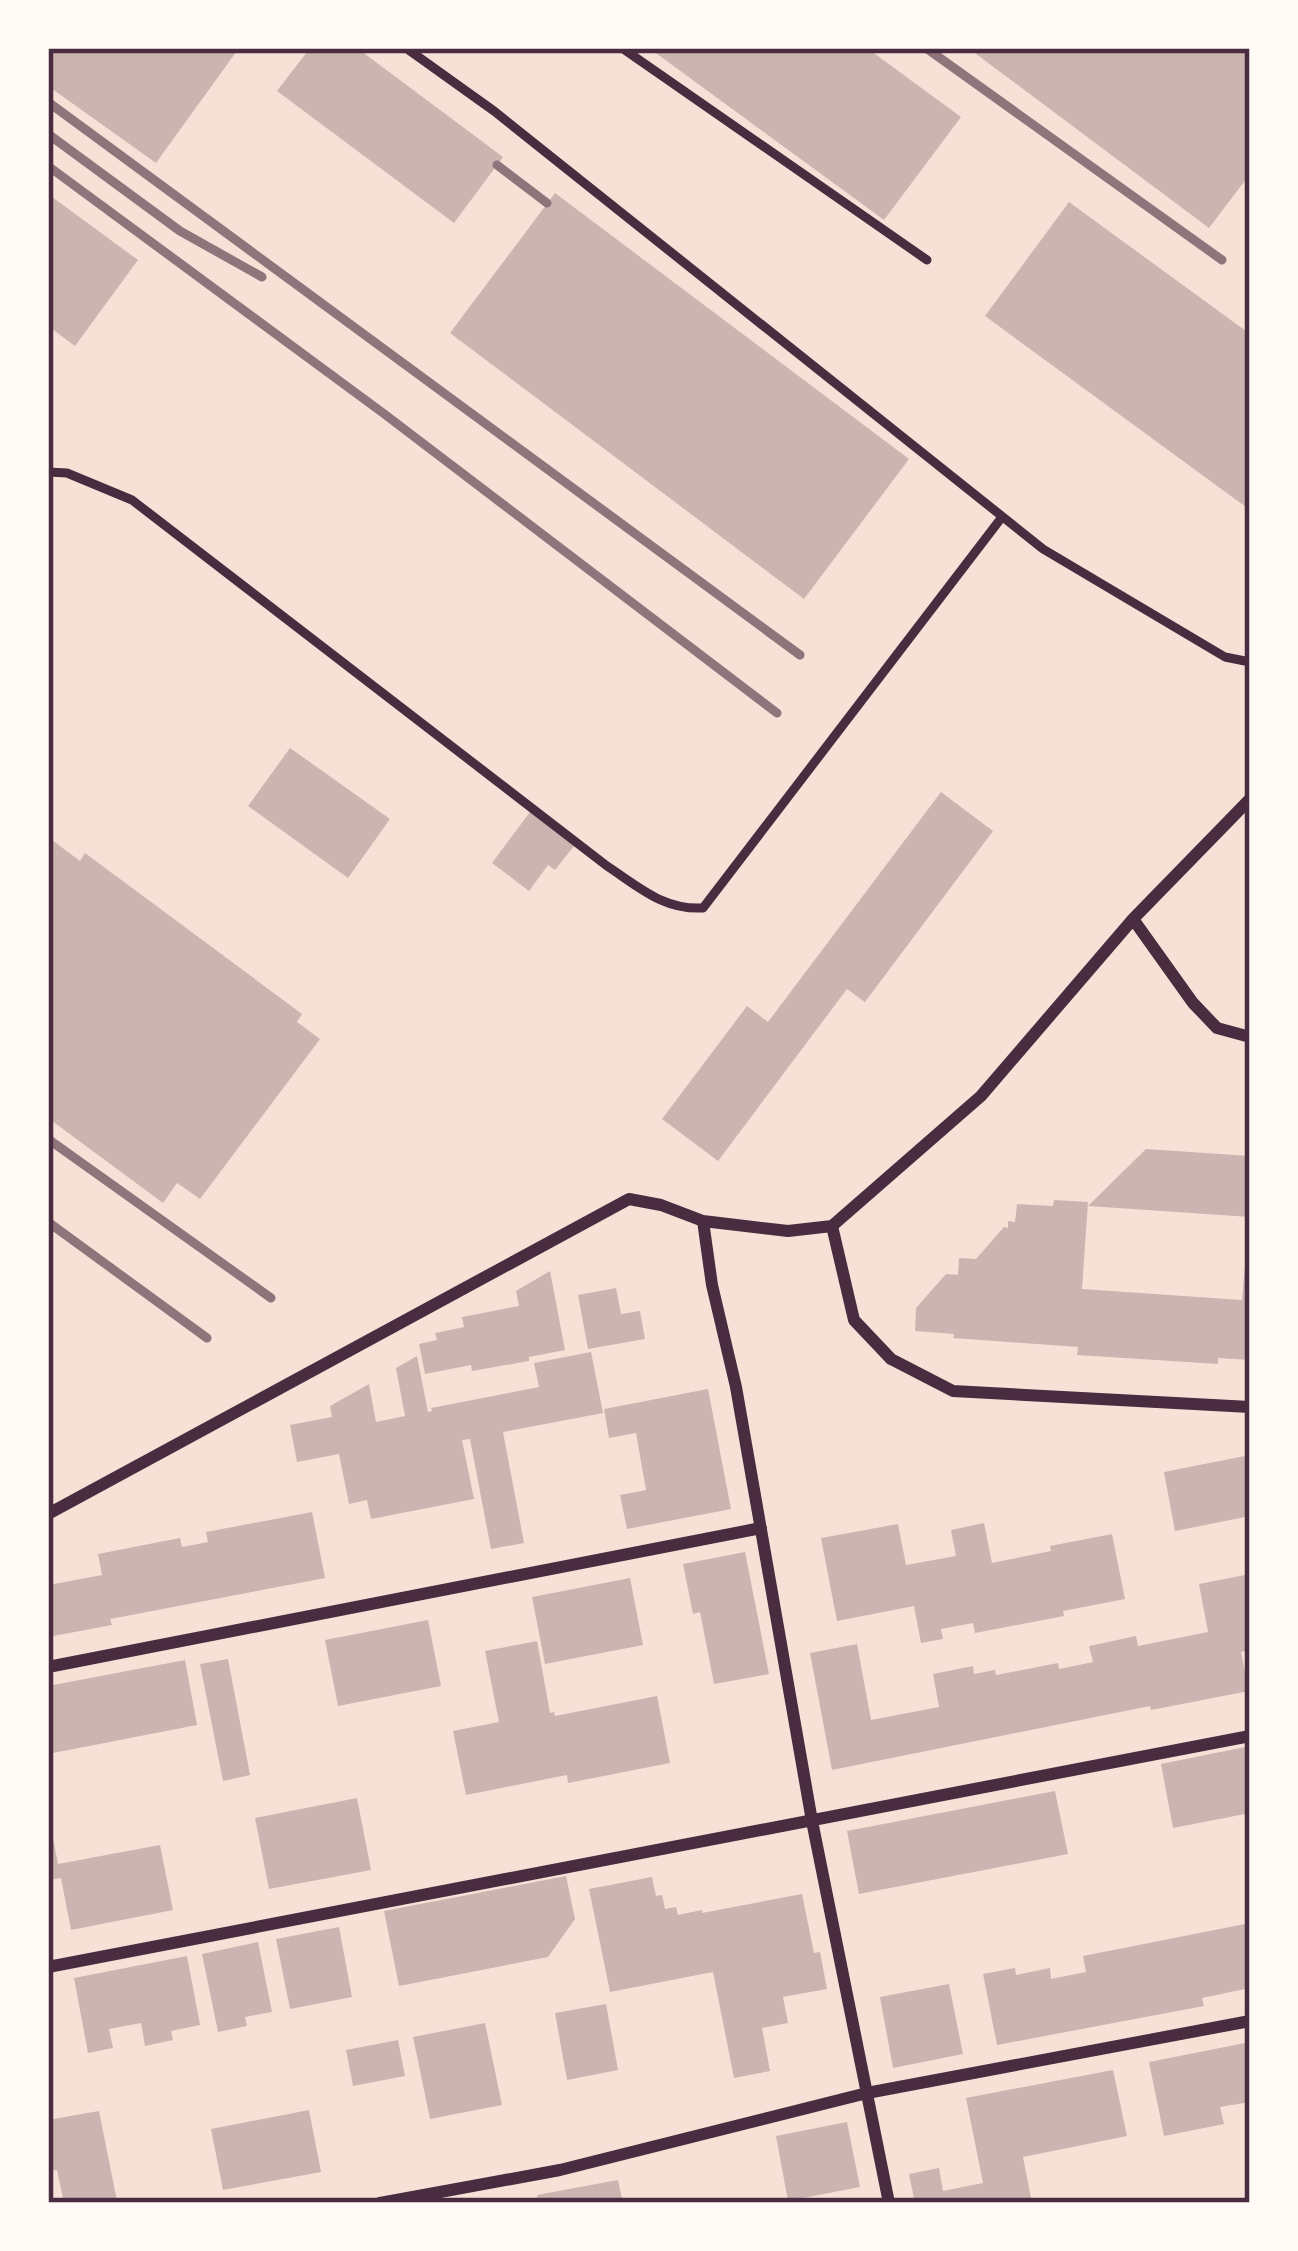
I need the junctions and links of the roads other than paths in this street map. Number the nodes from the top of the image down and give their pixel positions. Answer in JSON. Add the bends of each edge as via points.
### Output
{"nodes":[{"id":1,"x":406,"y":48,"type":"edge"},
{"id":2,"x":622,"y":48,"type":"edge"},
{"id":3,"x":927,"y":260,"type":"dead end"},
{"id":4,"x":48,"y":472,"type":"edge"},
{"id":5,"x":1002,"y":517,"type":"junction"},
{"id":6,"x":1250,"y":662,"type":"edge"},
{"id":7,"x":1250,"y":799,"type":"edge"},
{"id":8,"x":1132,"y":919,"type":"junction"},
{"id":9,"x":1250,"y":1037,"type":"edge"},
{"id":10,"x":703,"y":1221,"type":"junction"},
{"id":11,"x":832,"y":1226,"type":"junction"},
{"id":12,"x":1250,"y":1407,"type":"edge"},
{"id":13,"x":48,"y":1514,"type":"edge"},
{"id":14,"x":760,"y":1528,"type":"junction"},
{"id":15,"x":48,"y":1667,"type":"edge"},
{"id":16,"x":1250,"y":1736,"type":"edge"},
{"id":17,"x":812,"y":1821,"type":"junction"},
{"id":18,"x":48,"y":1967,"type":"edge"},
{"id":19,"x":1250,"y":2021,"type":"edge"},
{"id":20,"x":867,"y":2093,"type":"junction"},
{"id":21,"x":380,"y":2203,"type":"edge"},
{"id":22,"x":890,"y":2203,"type":"edge"}],
"edges":[{"from":1,"to":5,"type":"lane"},
{"from":2,"to":3,"type":"lane"},
{"from":4,"to":5,"type":"lane","via":[[132,500],[607,866],[680,909],[703,908]]},
{"from":5,"to":6,"type":"lane","via":[[1204,645]]},
{"from":7,"to":8,"type":"street"},
{"from":8,"to":9,"type":"street","via":[[1216,1028]]},
{"from":8,"to":11,"type":"street","via":[[981,1096]]},
{"from":10,"to":11,"type":"street","via":[[788,1231]]},
{"from":10,"to":13,"type":"street","via":[[629,1199]]},
{"from":10,"to":14,"type":"street"},
{"from":11,"to":12,"type":"street","via":[[854,1320],[890,1359],[953,1391]]},
{"from":14,"to":15,"type":"street"},
{"from":14,"to":17,"type":"street"},
{"from":16,"to":17,"type":"street"},
{"from":17,"to":18,"type":"street"},
{"from":17,"to":20,"type":"street"},
{"from":19,"to":20,"type":"street"},
{"from":20,"to":21,"type":"street","via":[[560,2170]]},
{"from":20,"to":22,"type":"street"}]}
